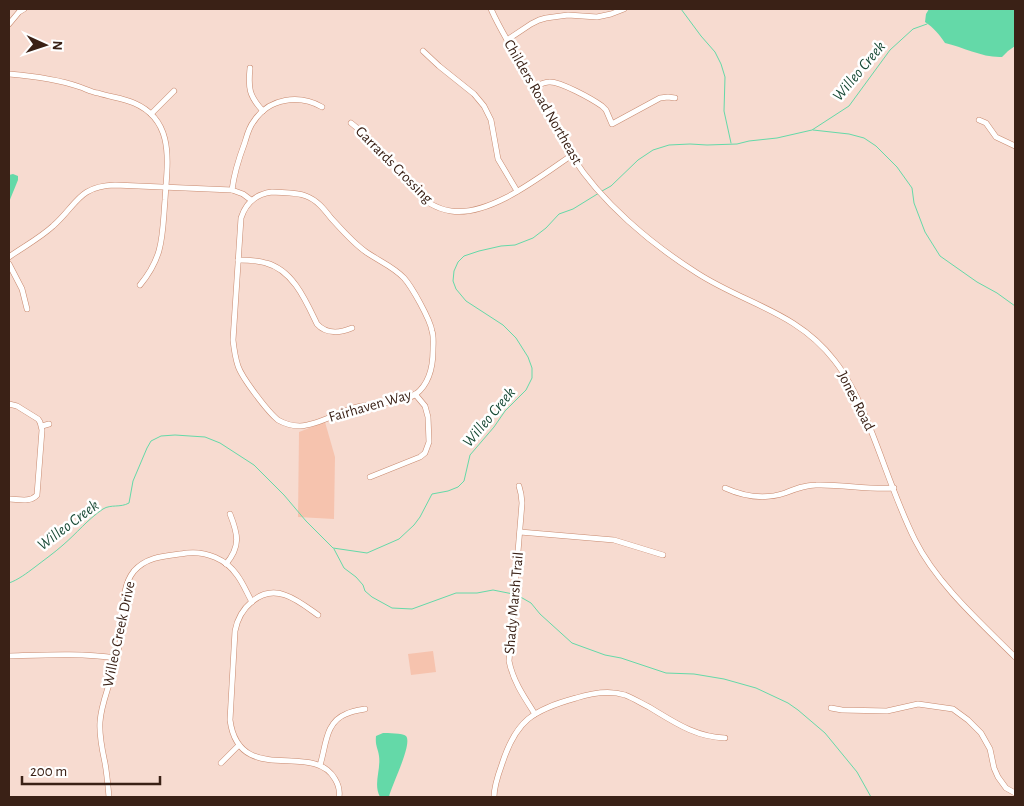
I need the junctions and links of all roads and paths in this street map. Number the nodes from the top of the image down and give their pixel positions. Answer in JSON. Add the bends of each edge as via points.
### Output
{"nodes":[{"id":1,"x":491,"y":9,"type":"edge"},
{"id":2,"x":624,"y":9,"type":"edge"},
{"id":3,"x":20,"y":10,"type":"edge"},
{"id":4,"x":9,"y":24,"type":"edge"},
{"id":5,"x":507,"y":40,"type":"junction"},
{"id":6,"x":423,"y":51,"type":"dead end"},
{"id":7,"x":250,"y":68,"type":"dead end"},
{"id":8,"x":9,"y":74,"type":"edge"},
{"id":9,"x":534,"y":87,"type":"junction"},
{"id":10,"x":174,"y":92,"type":"dead end"},
{"id":11,"x":675,"y":98,"type":"dead end"},
{"id":12,"x":322,"y":107,"type":"dead end"},
{"id":13,"x":263,"y":111,"type":"junction"},
{"id":14,"x":151,"y":114,"type":"junction"},
{"id":15,"x":980,"y":120,"type":"dead end"},
{"id":16,"x":351,"y":123,"type":"dead end"},
{"id":17,"x":1015,"y":146,"type":"edge"},
{"id":18,"x":572,"y":155,"type":"junction"},
{"id":19,"x":166,"y":187,"type":"junction"},
{"id":20,"x":232,"y":190,"type":"junction"},
{"id":21,"x":517,"y":191,"type":"junction"},
{"id":22,"x":601,"y":192,"type":"joint"},
{"id":23,"x":251,"y":200,"type":"junction"},
{"id":24,"x":9,"y":257,"type":"edge"},
{"id":25,"x":238,"y":260,"type":"junction"},
{"id":26,"x":9,"y":264,"type":"edge"},
{"id":27,"x":140,"y":285,"type":"dead end"},
{"id":28,"x":27,"y":309,"type":"dead end"},
{"id":29,"x":352,"y":328,"type":"dead end"},
{"id":30,"x":415,"y":394,"type":"junction"},
{"id":31,"x":9,"y":404,"type":"edge"},
{"id":32,"x":49,"y":424,"type":"dead end"},
{"id":33,"x":42,"y":426,"type":"junction"},
{"id":34,"x":370,"y":477,"type":"dead end"},
{"id":35,"x":519,"y":486,"type":"dead end"},
{"id":36,"x":725,"y":488,"type":"dead end"},
{"id":37,"x":894,"y":488,"type":"junction"},
{"id":38,"x":9,"y":498,"type":"edge"},
{"id":39,"x":230,"y":514,"type":"dead end"},
{"id":40,"x":520,"y":532,"type":"junction"},
{"id":41,"x":663,"y":555,"type":"dead end"},
{"id":42,"x":226,"y":564,"type":"junction"},
{"id":43,"x":252,"y":602,"type":"junction"},
{"id":44,"x":318,"y":615,"type":"dead end"},
{"id":45,"x":9,"y":656,"type":"edge"},
{"id":46,"x":1015,"y":657,"type":"edge"},
{"id":47,"x":117,"y":658,"type":"junction"},
{"id":48,"x":831,"y":708,"type":"dead end"},
{"id":49,"x":365,"y":709,"type":"dead end"},
{"id":50,"x":535,"y":714,"type":"junction"},
{"id":51,"x":725,"y":738,"type":"dead end"},
{"id":52,"x":239,"y":745,"type":"junction"},
{"id":53,"x":221,"y":763,"type":"dead end"},
{"id":54,"x":320,"y":765,"type":"junction"},
{"id":55,"x":1015,"y":793,"type":"edge"},
{"id":56,"x":109,"y":797,"type":"edge"},
{"id":57,"x":339,"y":797,"type":"edge"},
{"id":58,"x":494,"y":797,"type":"edge"}],
"edges":[{"from":1,"to":5,"type":"street","name":"Childers Road Northeast"},
{"from":2,"to":5,"type":"street","via":[[597,17],[568,15],[546,18]]},
{"from":3,"to":4,"type":"street"},
{"from":5,"to":9,"type":"street","name":"Childers Road Northeast"},
{"from":6,"to":21,"type":"street","via":[[484,106],[491,120],[498,159]]},
{"from":7,"to":13,"type":"street","via":[[250,94]]},
{"from":8,"to":14,"type":"street","via":[[67,83],[134,103]]},
{"from":9,"to":11,"type":"street","via":[[549,82],[560,84],[602,106],[612,124],[660,98]]},
{"from":9,"to":18,"type":"street","name":"Childers Road Northeast"},
{"from":10,"to":14,"type":"street"},
{"from":12,"to":13,"type":"street","via":[[292,99],[282,100]]},
{"from":13,"to":20,"type":"street","via":[[249,130]]},
{"from":14,"to":19,"type":"street","via":[[166,142]]},
{"from":15,"to":17,"type":"street","via":[[996,137]]},
{"from":16,"to":21,"type":"street","name":"Garrards Crossing","via":[[424,198],[437,207],[456,212],[469,210],[500,202]]},
{"from":18,"to":21,"type":"street","name":"Garrards Crossing"},
{"from":18,"to":22,"type":"street","name":"Childers Road Northeast"},
{"from":19,"to":20,"type":"street"},
{"from":19,"to":24,"type":"street","via":[[107,185],[93,188],[81,195],[52,226]]},
{"from":19,"to":27,"type":"street","via":[[158,256]]},
{"from":20,"to":23,"type":"street"},
{"from":22,"to":37,"type":"street","name":"Jones Road","via":[[638,230],[682,264],[715,284],[788,319],[826,350],[855,393]]},
{"from":23,"to":25,"type":"street","name":"Fairhaven Way","via":[[242,218]]},
{"from":23,"to":30,"type":"street","name":"Fairhaven Way","via":[[272,192],[312,199],[357,245],[408,282],[433,332],[431,371]]},
{"from":25,"to":29,"type":"street","via":[[267,263],[283,271],[298,288],[321,328],[343,332]]},
{"from":25,"to":30,"type":"street","name":"Fairhaven Way","via":[[233,340],[235,357],[240,372],[272,415],[294,426],[308,425],[353,408]]},
{"from":26,"to":28,"type":"street","via":[[22,289]]},
{"from":30,"to":34,"type":"street","via":[[427,412],[429,442],[425,453]]},
{"from":31,"to":33,"type":"street","via":[[38,419]]},
{"from":32,"to":33,"type":"street"},
{"from":33,"to":38,"type":"street","via":[[36,500]]},
{"from":35,"to":40,"type":"street","name":"Shady Marsh Trail","via":[[522,503]]},
{"from":36,"to":37,"type":"street","via":[[761,497],[816,484]]},
{"from":37,"to":46,"type":"street","name":"Jones Road","via":[[914,538],[930,565]]},
{"from":39,"to":42,"type":"street","via":[[237,541]]},
{"from":40,"to":41,"type":"street","via":[[614,540]]},
{"from":40,"to":50,"type":"street","name":"Shady Marsh Trail","via":[[509,661],[515,681]]},
{"from":42,"to":43,"type":"street","name":"Willeo Creek Drive","via":[[238,576]]},
{"from":42,"to":47,"type":"street","name":"Willeo Creek Drive","via":[[208,554],[196,552],[157,557],[139,566],[125,588]]},
{"from":43,"to":44,"type":"street","via":[[265,594],[281,594]]},
{"from":43,"to":52,"type":"street","via":[[240,614],[234,631],[230,720],[232,734]]},
{"from":45,"to":47,"type":"street","via":[[74,654]]},
{"from":47,"to":56,"type":"street","name":"Willeo Creek Drive","via":[[100,723]]},
{"from":48,"to":55,"type":"street","via":[[887,711],[918,704],[953,709],[981,733],[990,749],[998,777],[1006,788]]},
{"from":49,"to":54,"type":"street","via":[[345,714],[333,723]]},
{"from":50,"to":51,"type":"street","via":[[589,694],[614,693],[635,699],[692,732]]},
{"from":50,"to":58,"type":"street","via":[[510,741]]},
{"from":52,"to":53,"type":"street"},
{"from":52,"to":54,"type":"street","via":[[261,759]]},
{"from":54,"to":57,"type":"street","via":[[334,776]]}]}
